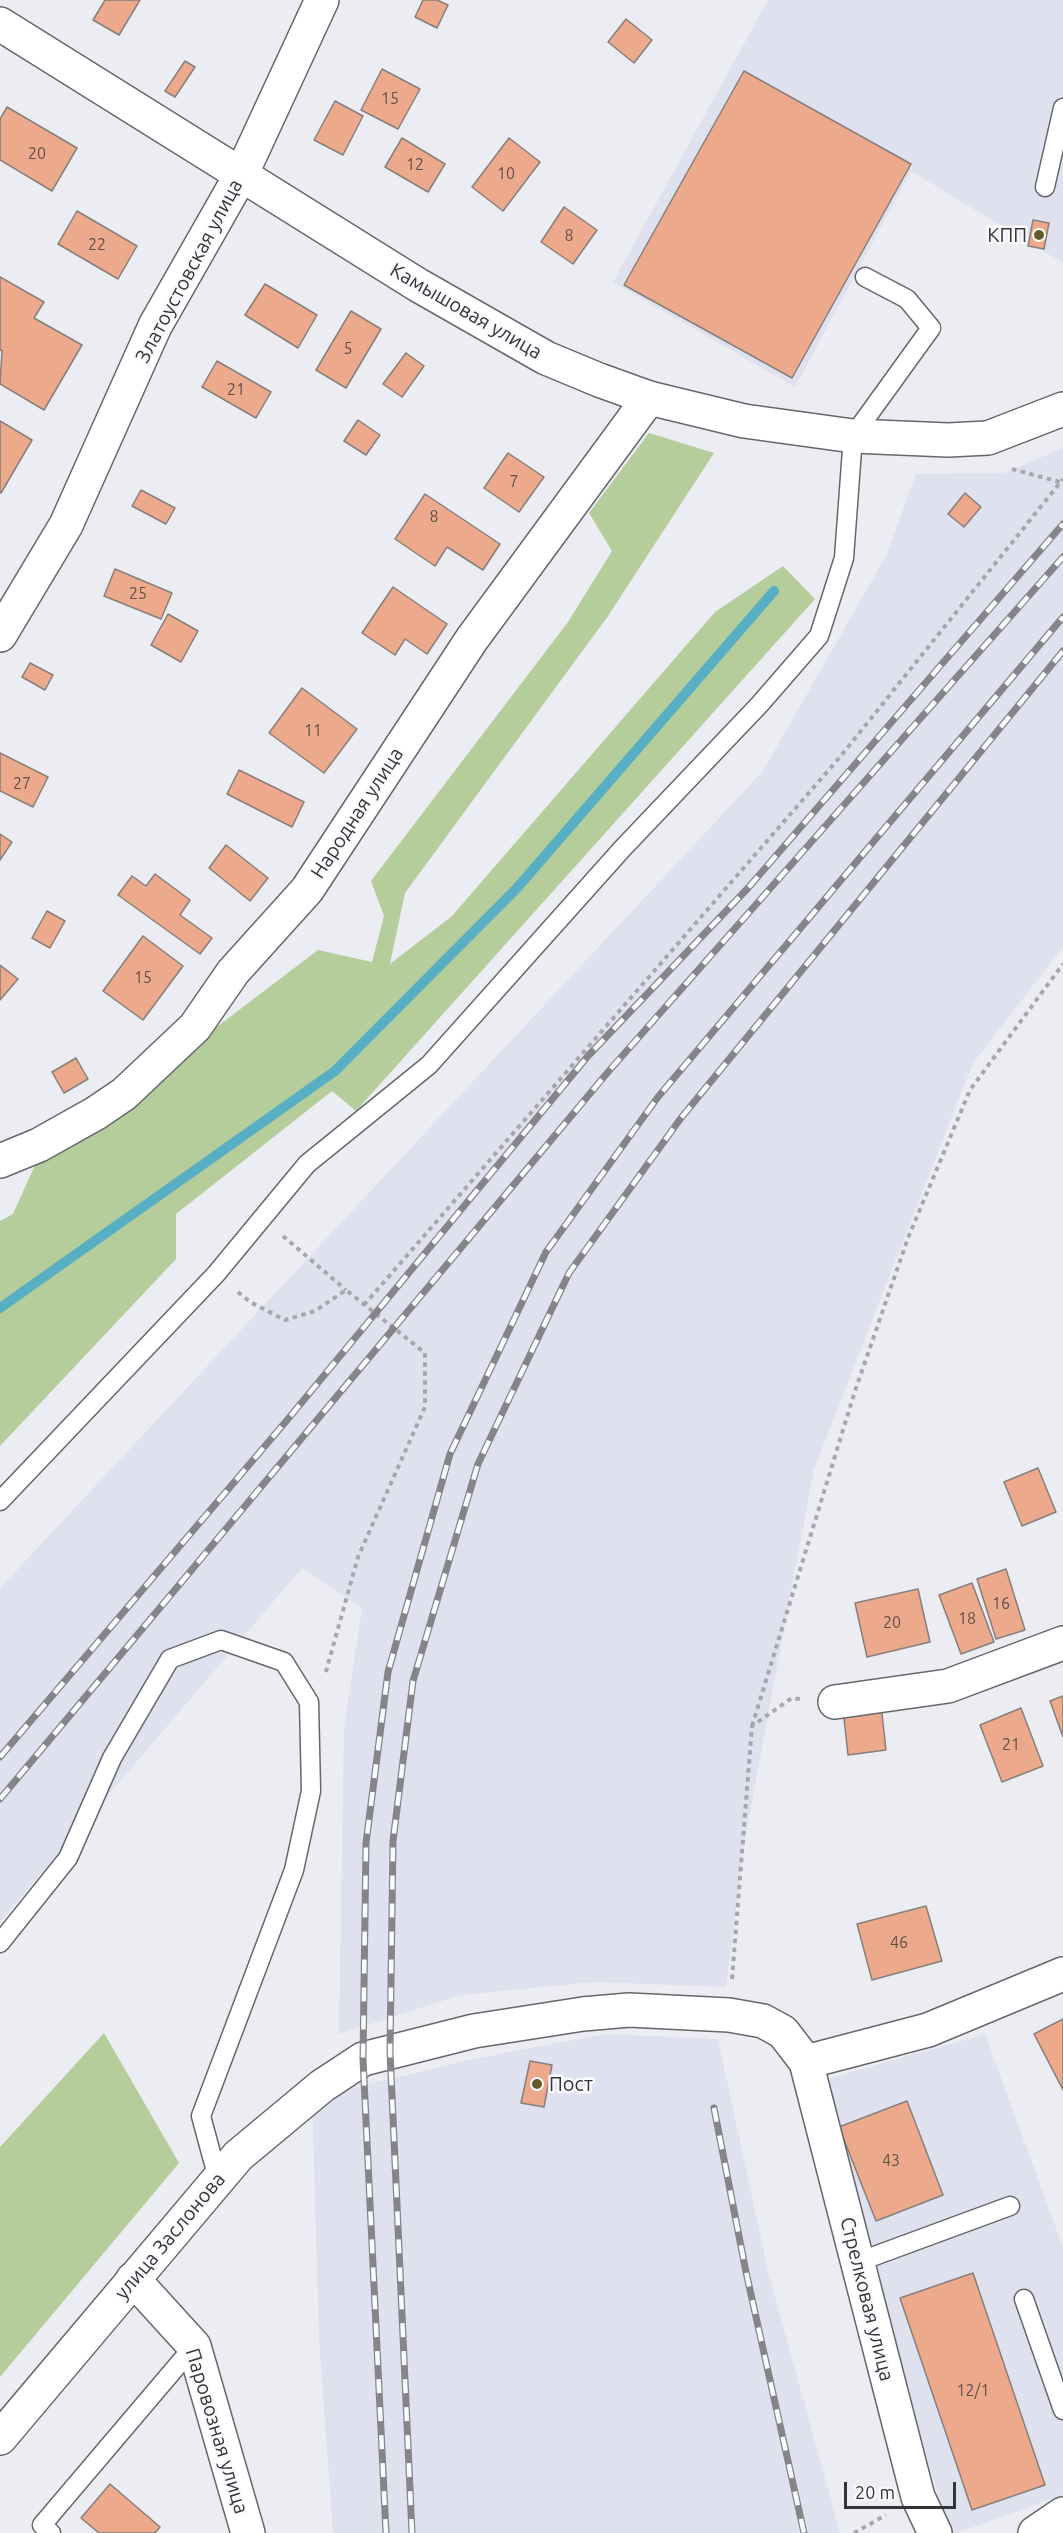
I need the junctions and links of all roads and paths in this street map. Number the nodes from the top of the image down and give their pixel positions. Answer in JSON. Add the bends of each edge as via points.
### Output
{"nodes":[{"id":1,"x":322,"y":0,"type":"edge"},
{"id":2,"x":0,"y":24,"type":"edge"},
{"id":3,"x":1063,"y":108,"type":"edge"},
{"id":4,"x":241,"y":175,"type":"junction"},
{"id":5,"x":1045,"y":187,"type":"dead end"},
{"id":6,"x":865,"y":277,"type":"dead end"},
{"id":7,"x":650,"y":398,"type":"junction"},
{"id":8,"x":1063,"y":409,"type":"edge"},
{"id":9,"x":853,"y":436,"type":"junction"},
{"id":10,"x":1063,"y":479,"type":"edge"},
{"id":11,"x":0,"y":635,"type":"edge"},
{"id":12,"x":1063,"y":964,"type":"edge"},
{"id":13,"x":0,"y":1161,"type":"edge"},
{"id":14,"x":262,"y":1218,"type":"junction"},
{"id":15,"x":216,"y":1274,"type":"junction"},
{"id":16,"x":346,"y":1290,"type":"junction"},
{"id":17,"x":364,"y":1305,"type":"junction"},
{"id":18,"x":0,"y":1501,"type":"edge"},
{"id":19,"x":1063,"y":1643,"type":"edge"},
{"id":20,"x":325,"y":1675,"type":"dead end"},
{"id":21,"x":835,"y":1702,"type":"joint"},
{"id":22,"x":752,"y":1726,"type":"junction"},
{"id":23,"x":0,"y":1943,"type":"edge"},
{"id":24,"x":1063,"y":1974,"type":"edge"},
{"id":25,"x":720,"y":2015,"type":"junction"},
{"id":26,"x":806,"y":2062,"type":"junction"},
{"id":27,"x":218,"y":2179,"type":"junction"},
{"id":28,"x":1010,"y":2206,"type":"dead end"},
{"id":29,"x":858,"y":2262,"type":"junction"},
{"id":30,"x":133,"y":2279,"type":"junction"},
{"id":31,"x":1024,"y":2299,"type":"dead end"},
{"id":32,"x":194,"y":2346,"type":"junction"},
{"id":33,"x":1063,"y":2410,"type":"edge"},
{"id":34,"x":0,"y":2438,"type":"edge"},
{"id":35,"x":1063,"y":2514,"type":"edge"},
{"id":36,"x":51,"y":2533,"type":"edge"},
{"id":37,"x":248,"y":2533,"type":"edge"},
{"id":38,"x":935,"y":2533,"type":"edge"},
{"id":39,"x":1035,"y":2533,"type":"edge"}],
"edges":[{"from":1,"to":4,"type":"street","name":"Златоустовская улица"},
{"from":2,"to":4,"type":"street","name":"Камышовая улица"},
{"from":3,"to":5,"type":"lane"},
{"from":4,"to":7,"type":"street","name":"Камышовая улица","via":[[418,285],[546,358]]},
{"from":4,"to":11,"type":"street","name":"Златоустовская улица","via":[[155,326],[66,525]]},
{"from":6,"to":9,"type":"lane","via":[[907,298],[931,328]]},
{"from":7,"to":9,"type":"street","name":"Камышовая улица","via":[[744,421]]},
{"from":7,"to":13,"type":"street","name":"Народная улица","via":[[472,639],[307,890],[233,972],[195,1027],[115,1101],[39,1145]]},
{"from":8,"to":9,"type":"street","name":"Камышовая улица","via":[[988,438]]},
{"from":9,"to":14,"type":"lane","via":[[844,558],[819,636],[429,1065],[307,1164]]},
{"from":10,"to":17,"type":"path","via":[[840,757]]},
{"from":12,"to":22,"type":"path","via":[[970,1090],[908,1238],[855,1391]]},
{"from":14,"to":15,"type":"lane"},
{"from":14,"to":16,"type":"path"},
{"from":15,"to":16,"type":"path","via":[[250,1302],[285,1320],[315,1311]]},
{"from":15,"to":18,"type":"lane"},
{"from":16,"to":17,"type":"path"},
{"from":17,"to":20,"type":"path","via":[[424,1353],[425,1407],[358,1557]]},
{"from":19,"to":21,"type":"street","via":[[948,1686]]},
{"from":21,"to":22,"type":"path","via":[[792,1698]]},
{"from":22,"to":25,"type":"path"},
{"from":23,"to":27,"type":"lane","via":[[68,1858],[112,1758],[170,1659],[221,1640],[284,1662],[309,1702],[311,1791],[294,1870],[201,2116]]},
{"from":24,"to":26,"type":"street","via":[[928,2030]]},
{"from":25,"to":26,"type":"street","name":"Стрелковая улица","via":[[762,2021],[783,2032]]},
{"from":25,"to":27,"type":"street","name":"улица Заслонова","via":[[629,2010],[583,2014],[474,2031],[363,2059],[290,2112],[238,2156]]},
{"from":26,"to":29,"type":"street","name":"Стрелковая улица"},
{"from":27,"to":30,"type":"street","name":"улица Заслонова"},
{"from":28,"to":29,"type":"lane"},
{"from":29,"to":38,"type":"street","name":"Стрелковая улица","via":[[918,2497]]},
{"from":30,"to":32,"type":"street","name":"Паровозная улица"},
{"from":30,"to":34,"type":"street","name":"улица Заслонова"},
{"from":31,"to":33,"type":"lane"},
{"from":32,"to":36,"type":"lane","via":[[42,2525]]},
{"from":32,"to":37,"type":"street","name":"Паровозная улица"},
{"from":35,"to":39,"type":"street"}]}
